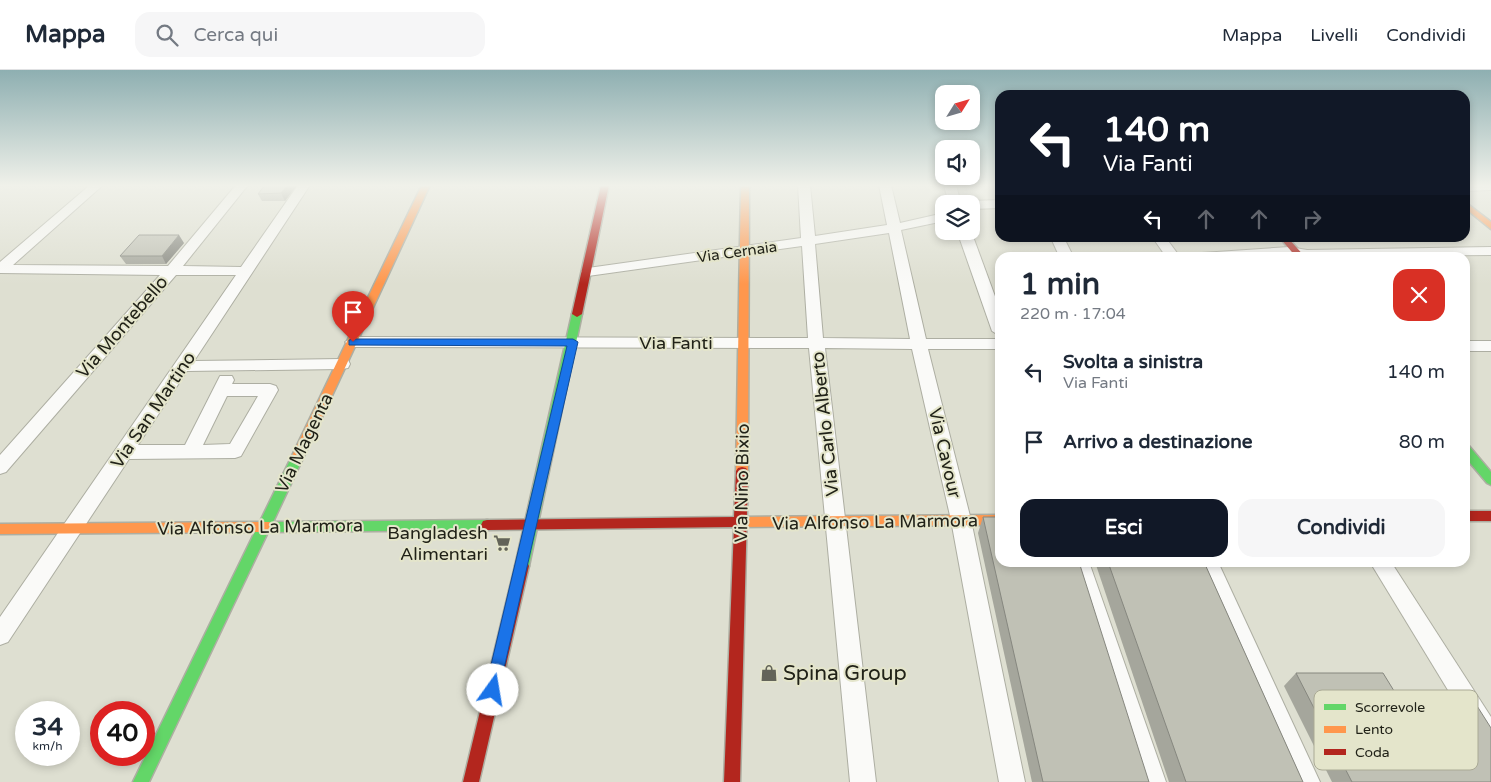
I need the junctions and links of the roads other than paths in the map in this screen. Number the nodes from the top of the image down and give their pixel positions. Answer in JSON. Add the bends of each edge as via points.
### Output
{"nodes":[{"id":1,"x":58,"y":218,"type":"edge"},
{"id":2,"x":215,"y":218,"type":"edge"},
{"id":3,"x":282,"y":218,"type":"edge"},
{"id":4,"x":411,"y":218,"type":"edge"},
{"id":5,"x":599,"y":218,"type":"edge"},
{"id":6,"x":746,"y":218,"type":"edge"},
{"id":7,"x":808,"y":218,"type":"edge"},
{"id":8,"x":891,"y":218,"type":"edge"},
{"id":9,"x":935,"y":219,"type":"edge"},
{"id":10,"x":893,"y":228,"type":"junction"},
{"id":11,"x":810,"y":240,"type":"junction"},
{"id":12,"x":967,"y":240,"type":"edge"},
{"id":13,"x":1288,"y":242,"type":"edge"},
{"id":14,"x":746,"y":251,"type":"junction"},
{"id":15,"x":1297,"y":252,"type":"edge"},
{"id":16,"x":1470,"y":252,"type":"edge"},
{"id":17,"x":1491,"y":252,"type":"edge"},
{"id":18,"x":0,"y":269,"type":"edge"},
{"id":19,"x":172,"y":270,"type":"junction"},
{"id":20,"x":247,"y":271,"type":"junction"},
{"id":21,"x":588,"y":272,"type":"junction"},
{"id":22,"x":995,"y":317,"type":"edge"},
{"id":23,"x":353,"y":342,"type":"junction"},
{"id":24,"x":573,"y":342,"type":"junction"},
{"id":25,"x":816,"y":343,"type":"junction"},
{"id":26,"x":919,"y":343,"type":"junction"},
{"id":27,"x":745,"y":344,"type":"junction"},
{"id":28,"x":995,"y":344,"type":"edge"},
{"id":29,"x":1470,"y":346,"type":"edge"},
{"id":30,"x":1491,"y":346,"type":"edge"},
{"id":31,"x":342,"y":364,"type":"junction"},
{"id":32,"x":233,"y":365,"type":"junction"},
{"id":33,"x":182,"y":366,"type":"junction"},
{"id":34,"x":221,"y":390,"type":"junction"},
{"id":35,"x":191,"y":451,"type":"junction"},
{"id":36,"x":125,"y":452,"type":"junction"},
{"id":37,"x":1470,"y":455,"type":"edge"},
{"id":38,"x":0,"y":467,"type":"edge"},
{"id":39,"x":1491,"y":480,"type":"edge"},
{"id":40,"x":1470,"y":516,"type":"edge"},
{"id":41,"x":1491,"y":516,"type":"edge"},
{"id":42,"x":961,"y":520,"type":"junction"},
{"id":43,"x":995,"y":520,"type":"edge"},
{"id":44,"x":836,"y":522,"type":"junction"},
{"id":45,"x":742,"y":524,"type":"junction"},
{"id":46,"x":532,"y":525,"type":"junction"},
{"id":47,"x":265,"y":526,"type":"junction"},
{"id":48,"x":0,"y":529,"type":"edge"},
{"id":49,"x":73,"y":529,"type":"junction"},
{"id":50,"x":1081,"y":567,"type":"edge"},
{"id":51,"x":1210,"y":567,"type":"edge"},
{"id":52,"x":1383,"y":567,"type":"edge"},
{"id":53,"x":0,"y":635,"type":"edge"},
{"id":54,"x":1461,"y":690,"type":"edge"},
{"id":55,"x":1478,"y":717,"type":"edge"},
{"id":56,"x":1491,"y":738,"type":"edge"},
{"id":57,"x":140,"y":782,"type":"edge"},
{"id":58,"x":471,"y":782,"type":"edge"},
{"id":59,"x":732,"y":782,"type":"edge"},
{"id":60,"x":862,"y":782,"type":"edge"},
{"id":61,"x":1012,"y":782,"type":"edge"},
{"id":62,"x":1153,"y":782,"type":"edge"},
{"id":63,"x":1307,"y":782,"type":"edge"}],
"edges":[{"from":1,"to":18,"type":"street"},
{"from":2,"to":19,"type":"street","name":"Via Montebello"},
{"from":3,"to":20,"type":"street","name":"Via San Martino"},
{"from":4,"to":23,"type":"street","name":"Via Magenta"},
{"from":5,"to":21,"type":"street"},
{"from":6,"to":14,"type":"street","name":"Via Nino Bixio"},
{"from":7,"to":11,"type":"street","name":"Via Carlo Alberto"},
{"from":8,"to":10,"type":"street","name":"Via Cavour"},
{"from":9,"to":10,"type":"street","name":"Via Cernaia"},
{"from":10,"to":11,"type":"street","name":"Via Cernaia"},
{"from":10,"to":26,"type":"street","name":"Via Cavour"},
{"from":11,"to":14,"type":"street","name":"Via Cernaia"},
{"from":11,"to":25,"type":"street","name":"Via Carlo Alberto"},
{"from":12,"to":22,"type":"street"},
{"from":13,"to":15,"type":"street"},
{"from":14,"to":21,"type":"street","name":"Via Cernaia"},
{"from":14,"to":27,"type":"street","name":"Via Nino Bixio"},
{"from":16,"to":17,"type":"street"},
{"from":18,"to":19,"type":"street"},
{"from":19,"to":20,"type":"street"},
{"from":19,"to":38,"type":"street","name":"Via Montebello"},
{"from":20,"to":33,"type":"street","name":"Via San Martino"},
{"from":21,"to":24,"type":"street"},
{"from":23,"to":24,"type":"street","name":"Via Fanti"},
{"from":23,"to":31,"type":"street","name":"Via Magenta"},
{"from":24,"to":27,"type":"street","name":"Via Fanti"},
{"from":24,"to":46,"type":"street"},
{"from":25,"to":26,"type":"street","name":"Via Fanti"},
{"from":25,"to":27,"type":"street","name":"Via Fanti"},
{"from":25,"to":44,"type":"street","name":"Via Carlo Alberto"},
{"from":26,"to":28,"type":"street","name":"Via Fanti"},
{"from":26,"to":42,"type":"street","name":"Via Cavour"},
{"from":27,"to":45,"type":"street","name":"Via Nino Bixio"},
{"from":29,"to":30,"type":"street"},
{"from":31,"to":32,"type":"street"},
{"from":31,"to":47,"type":"street","name":"Via Magenta"},
{"from":32,"to":33,"type":"street"},
{"from":32,"to":34,"type":"street"},
{"from":33,"to":36,"type":"street","name":"Via San Martino"},
{"from":34,"to":35,"type":"street"},
{"from":34,"to":35,"type":"street","via":[[270,390],[235,450]]},
{"from":35,"to":36,"type":"street"},
{"from":36,"to":49,"type":"street","name":"Via San Martino"},
{"from":37,"to":39,"type":"street"},
{"from":40,"to":41,"type":"street"},
{"from":42,"to":43,"type":"street","name":"Via Alfonso La Marmora"},
{"from":42,"to":44,"type":"street","name":"Via Alfonso La Marmora"},
{"from":42,"to":61,"type":"street","name":"Via Cavour"},
{"from":44,"to":45,"type":"street","name":"Via Alfonso La Marmora"},
{"from":44,"to":60,"type":"street","name":"Via Carlo Alberto"},
{"from":45,"to":46,"type":"street","name":"Via Alfonso La Marmora"},
{"from":45,"to":59,"type":"street","name":"Via Nino Bixio"},
{"from":46,"to":47,"type":"street","name":"Via Alfonso La Marmora"},
{"from":46,"to":58,"type":"street"},
{"from":47,"to":49,"type":"street","name":"Via Alfonso La Marmora"},
{"from":47,"to":57,"type":"street","name":"Via Magenta"},
{"from":48,"to":49,"type":"street","name":"Via Alfonso La Marmora"},
{"from":49,"to":53,"type":"street","name":"Via San Martino"},
{"from":50,"to":62,"type":"street"},
{"from":51,"to":63,"type":"street"},
{"from":52,"to":54,"type":"street"},
{"from":55,"to":56,"type":"street"}]}
